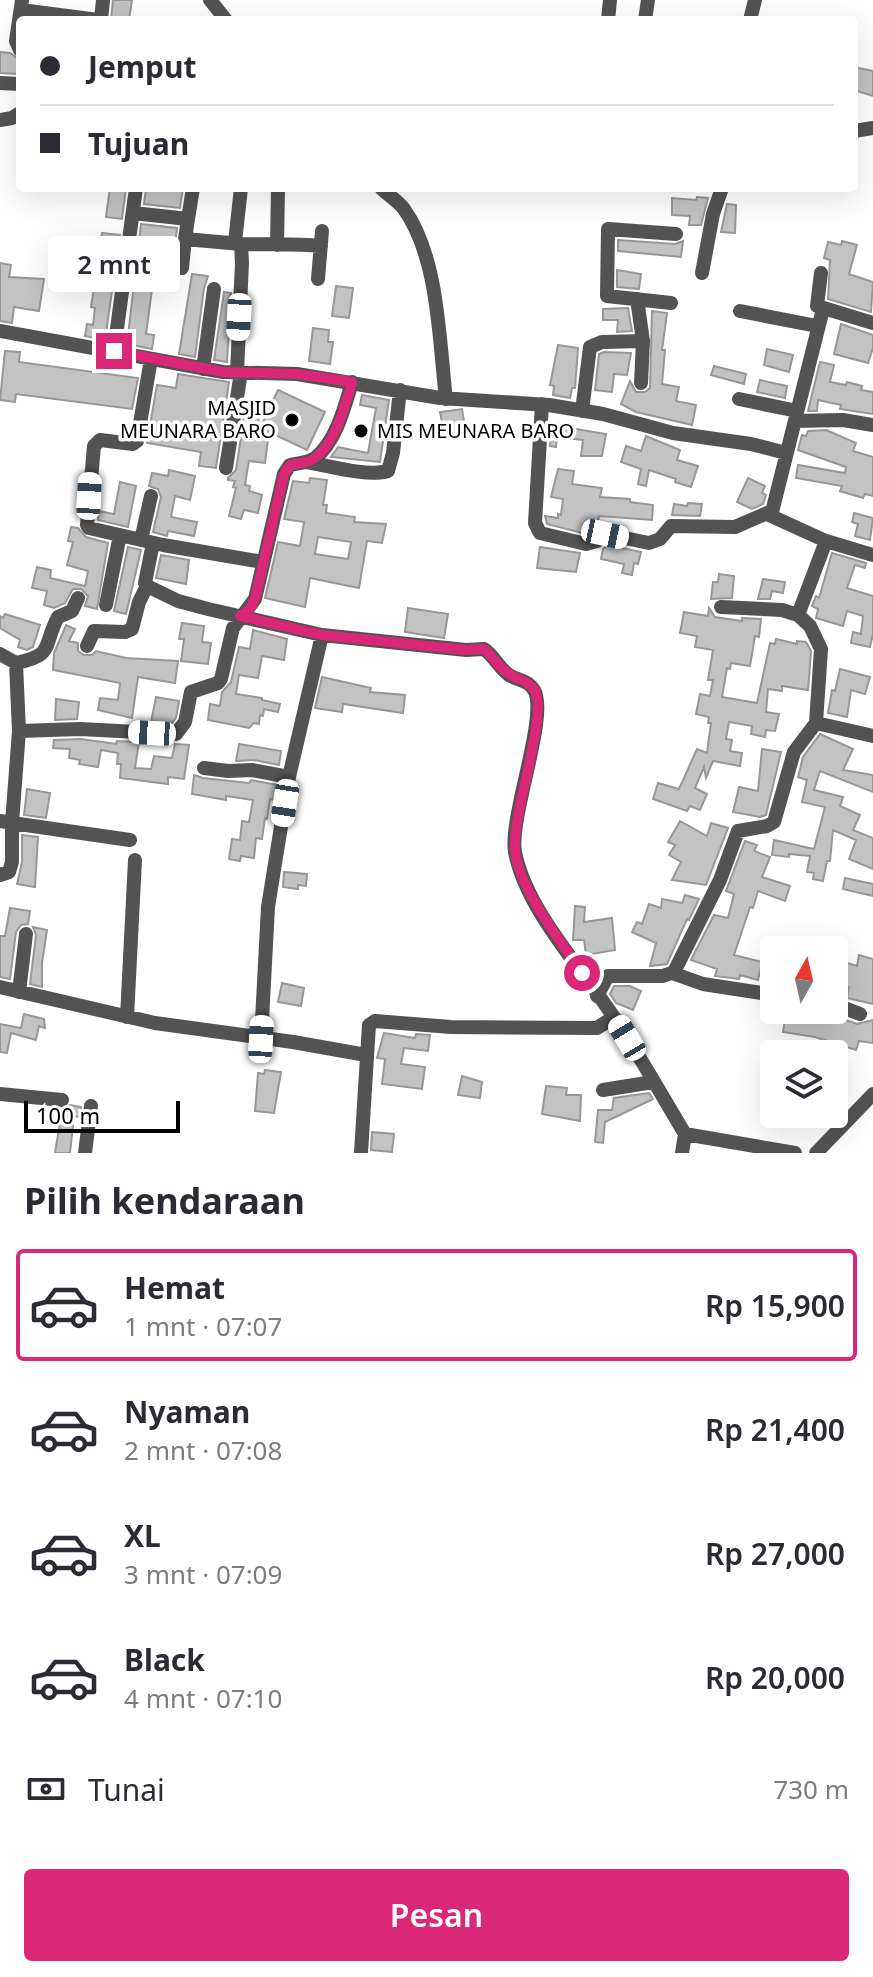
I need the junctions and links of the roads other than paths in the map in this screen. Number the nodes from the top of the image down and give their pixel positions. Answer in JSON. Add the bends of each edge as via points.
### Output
{"nodes":[{"id":1,"x":210,"y":0,"type":"edge"},
{"id":2,"x":22,"y":5,"type":"edge"},
{"id":3,"x":78,"y":16,"type":"edge"},
{"id":4,"x":223,"y":16,"type":"edge"},
{"id":5,"x":136,"y":192,"type":"edge"},
{"id":6,"x":192,"y":192,"type":"edge"},
{"id":7,"x":241,"y":192,"type":"edge"},
{"id":8,"x":278,"y":192,"type":"edge"},
{"id":9,"x":385,"y":192,"type":"edge"},
{"id":10,"x":721,"y":192,"type":"edge"},
{"id":11,"x":133,"y":213,"type":"junction"},
{"id":12,"x":188,"y":219,"type":"junction"},
{"id":13,"x":676,"y":234,"type":"dead end"},
{"id":14,"x":185,"y":239,"type":"junction"},
{"id":15,"x":238,"y":243,"type":"junction"},
{"id":16,"x":277,"y":245,"type":"junction"},
{"id":17,"x":182,"y":268,"type":"dead end"},
{"id":18,"x":702,"y":273,"type":"dead end"},
{"id":19,"x":821,"y":273,"type":"dead end"},
{"id":20,"x":318,"y":279,"type":"dead end"},
{"id":21,"x":214,"y":289,"type":"dead end"},
{"id":22,"x":637,"y":299,"type":"junction"},
{"id":23,"x":671,"y":303,"type":"dead end"},
{"id":24,"x":823,"y":309,"type":"junction"},
{"id":25,"x":740,"y":311,"type":"dead end"},
{"id":26,"x":873,"y":323,"type":"edge"},
{"id":27,"x":817,"y":326,"type":"junction"},
{"id":28,"x":0,"y":331,"type":"edge"},
{"id":29,"x":643,"y":341,"type":"junction"},
{"id":30,"x":114,"y":351,"type":"junction"},
{"id":31,"x":151,"y":359,"type":"junction"},
{"id":32,"x":203,"y":369,"type":"junction"},
{"id":33,"x":239,"y":372,"type":"junction"},
{"id":34,"x":352,"y":382,"type":"junction"},
{"id":35,"x":641,"y":383,"type":"dead end"},
{"id":36,"x":400,"y":390,"type":"junction"},
{"id":37,"x":439,"y":398,"type":"junction"},
{"id":38,"x":739,"y":399,"type":"dead end"},
{"id":39,"x":542,"y":404,"type":"junction"},
{"id":40,"x":582,"y":411,"type":"junction"},
{"id":41,"x":796,"y":416,"type":"junction"},
{"id":42,"x":873,"y":425,"type":"edge"},
{"id":43,"x":786,"y":453,"type":"junction"},
{"id":44,"x":307,"y":462,"type":"junction"},
{"id":45,"x":226,"y":468,"type":"dead end"},
{"id":46,"x":151,"y":496,"type":"dead end"},
{"id":47,"x":772,"y":511,"type":"junction"},
{"id":48,"x":120,"y":535,"type":"junction"},
{"id":49,"x":826,"y":541,"type":"junction"},
{"id":50,"x":147,"y":542,"type":"junction"},
{"id":51,"x":873,"y":555,"type":"edge"},
{"id":52,"x":263,"y":562,"type":"junction"},
{"id":53,"x":147,"y":586,"type":"junction"},
{"id":54,"x":78,"y":598,"type":"dead end"},
{"id":55,"x":106,"y":605,"type":"dead end"},
{"id":56,"x":721,"y":607,"type":"dead end"},
{"id":57,"x":798,"y":615,"type":"junction"},
{"id":58,"x":240,"y":616,"type":"junction"},
{"id":59,"x":322,"y":635,"type":"junction"},
{"id":60,"x":87,"y":646,"type":"dead end"},
{"id":61,"x":0,"y":654,"type":"edge"},
{"id":62,"x":16,"y":663,"type":"junction"},
{"id":63,"x":816,"y":723,"type":"junction"},
{"id":64,"x":19,"y":731,"type":"junction"},
{"id":65,"x":873,"y":736,"type":"edge"},
{"id":66,"x":204,"y":768,"type":"dead end"},
{"id":67,"x":289,"y":777,"type":"junction"},
{"id":68,"x":6,"y":822,"type":"edge"},
{"id":69,"x":130,"y":840,"type":"dead end"},
{"id":70,"x":135,"y":860,"type":"dead end"},
{"id":71,"x":0,"y":875,"type":"edge"},
{"id":72,"x":26,"y":934,"type":"dead end"},
{"id":73,"x":672,"y":973,"type":"junction"},
{"id":74,"x":0,"y":987,"type":"edge"},
{"id":75,"x":19,"y":992,"type":"junction"},
{"id":76,"x":760,"y":993,"type":"edge"},
{"id":77,"x":597,"y":996,"type":"junction"},
{"id":78,"x":848,"y":1009,"type":"edge"},
{"id":79,"x":860,"y":1014,"type":"dead end"},
{"id":80,"x":127,"y":1017,"type":"junction"},
{"id":81,"x":613,"y":1018,"type":"junction"},
{"id":82,"x":261,"y":1039,"type":"junction"},
{"id":83,"x":366,"y":1055,"type":"junction"},
{"id":84,"x":653,"y":1082,"type":"junction"},
{"id":85,"x":603,"y":1090,"type":"dead end"},
{"id":86,"x":0,"y":1094,"type":"edge"},
{"id":87,"x":873,"y":1094,"type":"edge"},
{"id":88,"x":62,"y":1100,"type":"dead end"},
{"id":89,"x":91,"y":1106,"type":"dead end"},
{"id":90,"x":685,"y":1134,"type":"junction"},
{"id":91,"x":85,"y":1153,"type":"edge"},
{"id":92,"x":361,"y":1153,"type":"edge"},
{"id":93,"x":682,"y":1153,"type":"edge"},
{"id":94,"x":795,"y":1153,"type":"edge"},
{"id":95,"x":816,"y":1153,"type":"edge"}],
"edges":[{"from":1,"to":4,"type":"street"},
{"from":2,"to":3,"type":"street"},
{"from":5,"to":11,"type":"street"},
{"from":6,"to":12,"type":"street"},
{"from":7,"to":15,"type":"street"},
{"from":8,"to":16,"type":"street"},
{"from":9,"to":37,"type":"street","via":[[404,209],[426,255],[435,303]]},
{"from":10,"to":18,"type":"street"},
{"from":11,"to":12,"type":"street"},
{"from":11,"to":30,"type":"street"},
{"from":12,"to":14,"type":"street"},
{"from":13,"to":22,"type":"street","via":[[602,227],[607,296]]},
{"from":14,"to":15,"type":"street"},
{"from":14,"to":17,"type":"street"},
{"from":15,"to":16,"type":"street"},
{"from":15,"to":33,"type":"street"},
{"from":16,"to":20,"type":"street","via":[[322,239]]},
{"from":19,"to":24,"type":"street","via":[[817,306]]},
{"from":21,"to":32,"type":"street"},
{"from":22,"to":23,"type":"street"},
{"from":22,"to":29,"type":"street"},
{"from":24,"to":26,"type":"street"},
{"from":24,"to":27,"type":"street"},
{"from":25,"to":27,"type":"street"},
{"from":27,"to":41,"type":"street"},
{"from":28,"to":30,"type":"street"},
{"from":29,"to":35,"type":"street"},
{"from":29,"to":40,"type":"street","via":[[590,347]]},
{"from":30,"to":31,"type":"street"},
{"from":31,"to":32,"type":"street"},
{"from":31,"to":48,"type":"street","via":[[137,441],[100,440],[94,446],[87,525]]},
{"from":32,"to":33,"type":"street"},
{"from":33,"to":34,"type":"street"},
{"from":33,"to":45,"type":"street"},
{"from":34,"to":36,"type":"street"},
{"from":34,"to":44,"type":"street","via":[[333,434]]},
{"from":36,"to":37,"type":"street"},
{"from":36,"to":44,"type":"street","via":[[388,471]]},
{"from":37,"to":39,"type":"street"},
{"from":38,"to":41,"type":"street"},
{"from":39,"to":40,"type":"street"},
{"from":39,"to":47,"type":"street","via":[[535,523],[540,533],[586,544],[605,534],[649,543],[671,526],[735,527]]},
{"from":40,"to":43,"type":"street"},
{"from":41,"to":42,"type":"street"},
{"from":41,"to":43,"type":"street"},
{"from":43,"to":47,"type":"street"},
{"from":44,"to":52,"type":"street","via":[[290,465],[284,474]]},
{"from":46,"to":50,"type":"street"},
{"from":47,"to":49,"type":"street","via":[[774,519]]},
{"from":48,"to":50,"type":"street"},
{"from":48,"to":55,"type":"street"},
{"from":49,"to":51,"type":"street"},
{"from":49,"to":57,"type":"street"},
{"from":50,"to":52,"type":"street"},
{"from":50,"to":53,"type":"street"},
{"from":52,"to":58,"type":"street","via":[[255,599]]},
{"from":53,"to":58,"type":"street","via":[[178,601]]},
{"from":53,"to":60,"type":"street","via":[[132,629],[94,631]]},
{"from":54,"to":62,"type":"street","via":[[72,611],[58,617],[40,658]]},
{"from":56,"to":57,"type":"street"},
{"from":57,"to":63,"type":"street","via":[[821,649]]},
{"from":58,"to":59,"type":"street"},
{"from":58,"to":64,"type":"street","via":[[221,679],[191,692],[185,722],[176,734]]},
{"from":59,"to":67,"type":"street"},
{"from":59,"to":77,"type":"street","via":[[487,650],[503,670],[529,682],[537,694],[535,729],[515,849],[536,903]]},
{"from":61,"to":62,"type":"street"},
{"from":62,"to":64,"type":"street"},
{"from":63,"to":65,"type":"street"},
{"from":63,"to":73,"type":"street","via":[[794,752],[774,822],[738,831],[720,880]]},
{"from":64,"to":68,"type":"street"},
{"from":66,"to":67,"type":"street"},
{"from":67,"to":82,"type":"street","via":[[268,907]]},
{"from":68,"to":69,"type":"street"},
{"from":68,"to":71,"type":"street","via":[[12,862],[9,872]]},
{"from":70,"to":80,"type":"street"},
{"from":72,"to":75,"type":"street"},
{"from":73,"to":76,"type":"street"},
{"from":73,"to":77,"type":"street","via":[[608,976]]},
{"from":74,"to":75,"type":"street"},
{"from":75,"to":80,"type":"street"},
{"from":77,"to":81,"type":"street"},
{"from":78,"to":79,"type":"street"},
{"from":80,"to":82,"type":"street"},
{"from":81,"to":83,"type":"street","via":[[597,1028],[375,1021],[369,1025]]},
{"from":81,"to":84,"type":"street"},
{"from":82,"to":83,"type":"street"},
{"from":83,"to":92,"type":"street"},
{"from":84,"to":85,"type":"street"},
{"from":84,"to":90,"type":"street"},
{"from":86,"to":88,"type":"street"},
{"from":87,"to":95,"type":"street"},
{"from":89,"to":91,"type":"street"},
{"from":90,"to":93,"type":"street"},
{"from":90,"to":94,"type":"street"}]}
